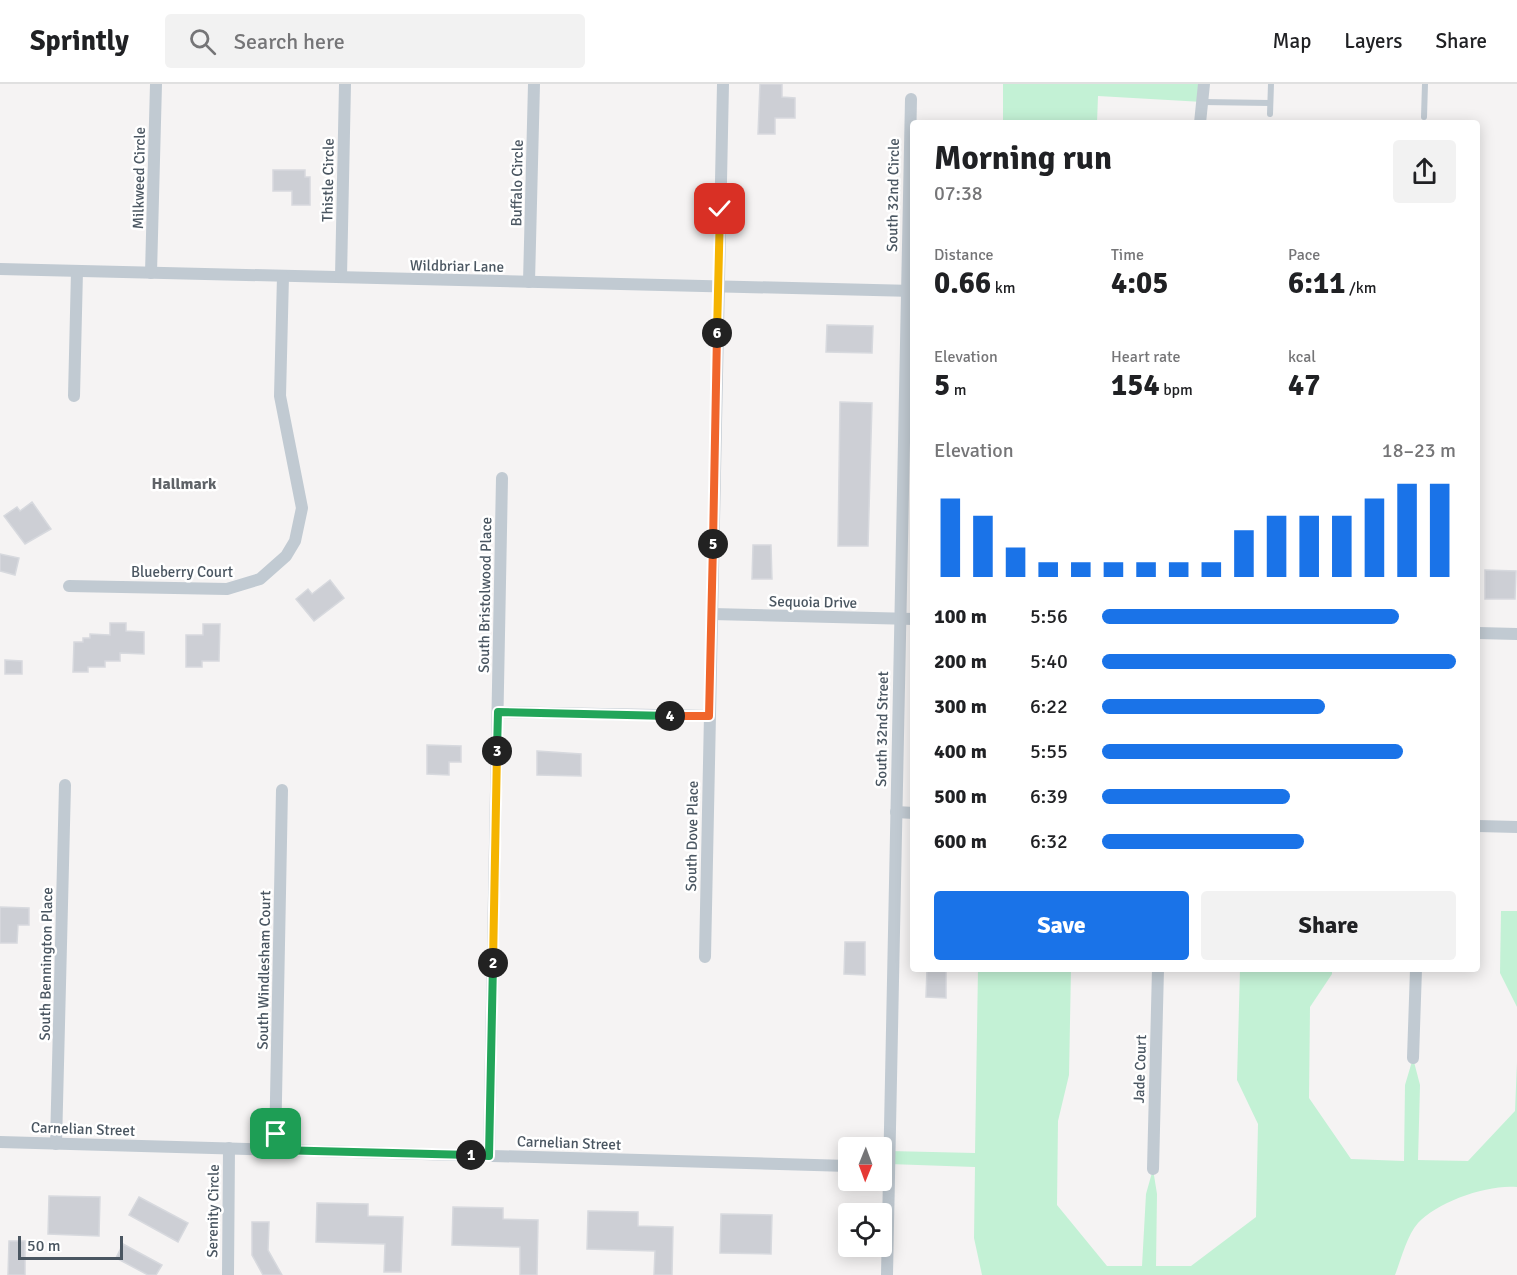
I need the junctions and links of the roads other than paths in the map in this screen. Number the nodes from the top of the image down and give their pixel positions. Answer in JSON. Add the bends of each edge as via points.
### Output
{"nodes":[{"id":1,"x":156,"y":84,"type":"edge"},
{"id":2,"x":345,"y":84,"type":"edge"},
{"id":3,"x":534,"y":84,"type":"edge"},
{"id":4,"x":723,"y":84,"type":"edge"},
{"id":5,"x":1204,"y":84,"type":"edge"},
{"id":6,"x":1271,"y":84,"type":"edge"},
{"id":7,"x":1425,"y":84,"type":"edge"},
{"id":8,"x":910,"y":99,"type":"dead end"},
{"id":9,"x":1203,"y":102,"type":"junction"},
{"id":10,"x":1270,"y":103,"type":"junction"},
{"id":11,"x":1270,"y":114,"type":"dead end"},
{"id":12,"x":1425,"y":117,"type":"dead end"},
{"id":13,"x":1200,"y":120,"type":"edge"},
{"id":14,"x":0,"y":269,"type":"edge"},
{"id":15,"x":77,"y":271,"type":"junction"},
{"id":16,"x":152,"y":273,"type":"junction"},
{"id":17,"x":283,"y":276,"type":"junction"},
{"id":18,"x":340,"y":277,"type":"junction"},
{"id":19,"x":529,"y":282,"type":"junction"},
{"id":20,"x":718,"y":286,"type":"junction"},
{"id":21,"x":910,"y":291,"type":"edge"},
{"id":22,"x":74,"y":396,"type":"dead end"},
{"id":23,"x":502,"y":478,"type":"dead end"},
{"id":24,"x":69,"y":586,"type":"dead end"},
{"id":25,"x":711,"y":614,"type":"junction"},
{"id":26,"x":899,"y":619,"type":"junction"},
{"id":27,"x":910,"y":619,"type":"edge"},
{"id":28,"x":1480,"y":633,"type":"edge"},
{"id":29,"x":1517,"y":634,"type":"edge"},
{"id":30,"x":498,"y":712,"type":"junction"},
{"id":31,"x":709,"y":716,"type":"junction"},
{"id":32,"x":65,"y":785,"type":"dead end"},
{"id":33,"x":282,"y":790,"type":"dead end"},
{"id":34,"x":896,"y":812,"type":"junction"},
{"id":35,"x":910,"y":813,"type":"edge"},
{"id":36,"x":1480,"y":826,"type":"edge"},
{"id":37,"x":1517,"y":827,"type":"edge"},
{"id":38,"x":705,"y":957,"type":"dead end"},
{"id":39,"x":1158,"y":972,"type":"edge"},
{"id":40,"x":1416,"y":972,"type":"edge"},
{"id":41,"x":1413,"y":1058,"type":"dead end"},
{"id":42,"x":886,"y":1137,"type":"edge"},
{"id":43,"x":0,"y":1142,"type":"edge"},
{"id":44,"x":56,"y":1143,"type":"junction"},
{"id":45,"x":229,"y":1148,"type":"junction"},
{"id":46,"x":275,"y":1150,"type":"junction"},
{"id":47,"x":489,"y":1156,"type":"junction"},
{"id":48,"x":838,"y":1166,"type":"edge"},
{"id":49,"x":1153,"y":1169,"type":"dead end"},
{"id":50,"x":885,"y":1191,"type":"edge"},
{"id":51,"x":228,"y":1275,"type":"edge"},
{"id":52,"x":887,"y":1275,"type":"edge"}],
"edges":[{"from":1,"to":16,"type":"street","name":"Milkweed Circle"},
{"from":2,"to":18,"type":"street","name":"Thistle Circle"},
{"from":3,"to":19,"type":"street","name":"Buffalo Circle"},
{"from":4,"to":20,"type":"street","name":"South Dove Place"},
{"from":5,"to":9,"type":"street"},
{"from":6,"to":10,"type":"lane"},
{"from":7,"to":12,"type":"lane"},
{"from":8,"to":21,"type":"street","name":"South 32nd Circle"},
{"from":9,"to":10,"type":"lane"},
{"from":9,"to":13,"type":"street"},
{"from":10,"to":11,"type":"lane"},
{"from":14,"to":15,"type":"street","name":"Wildbriar Lane"},
{"from":15,"to":16,"type":"street","name":"Wildbriar Lane"},
{"from":15,"to":22,"type":"street"},
{"from":16,"to":17,"type":"street","name":"Wildbriar Lane"},
{"from":17,"to":18,"type":"street","name":"Wildbriar Lane"},
{"from":17,"to":24,"type":"street","name":"Blueberry Court","via":[[280,396],[302,508],[295,541],[286,556],[260,579],[227,589]]},
{"from":18,"to":19,"type":"street","name":"Wildbriar Lane"},
{"from":19,"to":20,"type":"street","name":"Wildbriar Lane"},
{"from":20,"to":21,"type":"street","name":"Wildbriar Lane"},
{"from":20,"to":25,"type":"street","name":"South Dove Place"},
{"from":21,"to":26,"type":"street","name":"South 32nd Street"},
{"from":23,"to":30,"type":"street","name":"South Bristolwood Place"},
{"from":25,"to":26,"type":"street","name":"Sequoia Drive"},
{"from":25,"to":31,"type":"street","name":"South Dove Place"},
{"from":26,"to":27,"type":"street","name":"Sequoia Drive"},
{"from":26,"to":34,"type":"street","name":"South 32nd Street"},
{"from":28,"to":29,"type":"street"},
{"from":30,"to":31,"type":"street"},
{"from":30,"to":47,"type":"street","name":"South Bristolwood Place"},
{"from":31,"to":38,"type":"street","name":"South Dove Place"},
{"from":32,"to":44,"type":"street","name":"South Bennington Place"},
{"from":33,"to":46,"type":"street","name":"South Windlesham Court"},
{"from":34,"to":35,"type":"street"},
{"from":34,"to":42,"type":"street","name":"South 32nd Street"},
{"from":36,"to":37,"type":"street"},
{"from":39,"to":49,"type":"street","name":"Jade Court"},
{"from":40,"to":41,"type":"street"},
{"from":43,"to":44,"type":"street","name":"Carnelian Street"},
{"from":44,"to":45,"type":"street","name":"Carnelian Street"},
{"from":45,"to":46,"type":"street","name":"Carnelian Street"},
{"from":45,"to":51,"type":"street","name":"Serenity Circle"},
{"from":46,"to":47,"type":"street","name":"Carnelian Street"},
{"from":47,"to":48,"type":"street","name":"Carnelian Street"},
{"from":50,"to":52,"type":"street","name":"South 32nd Street"}]}
